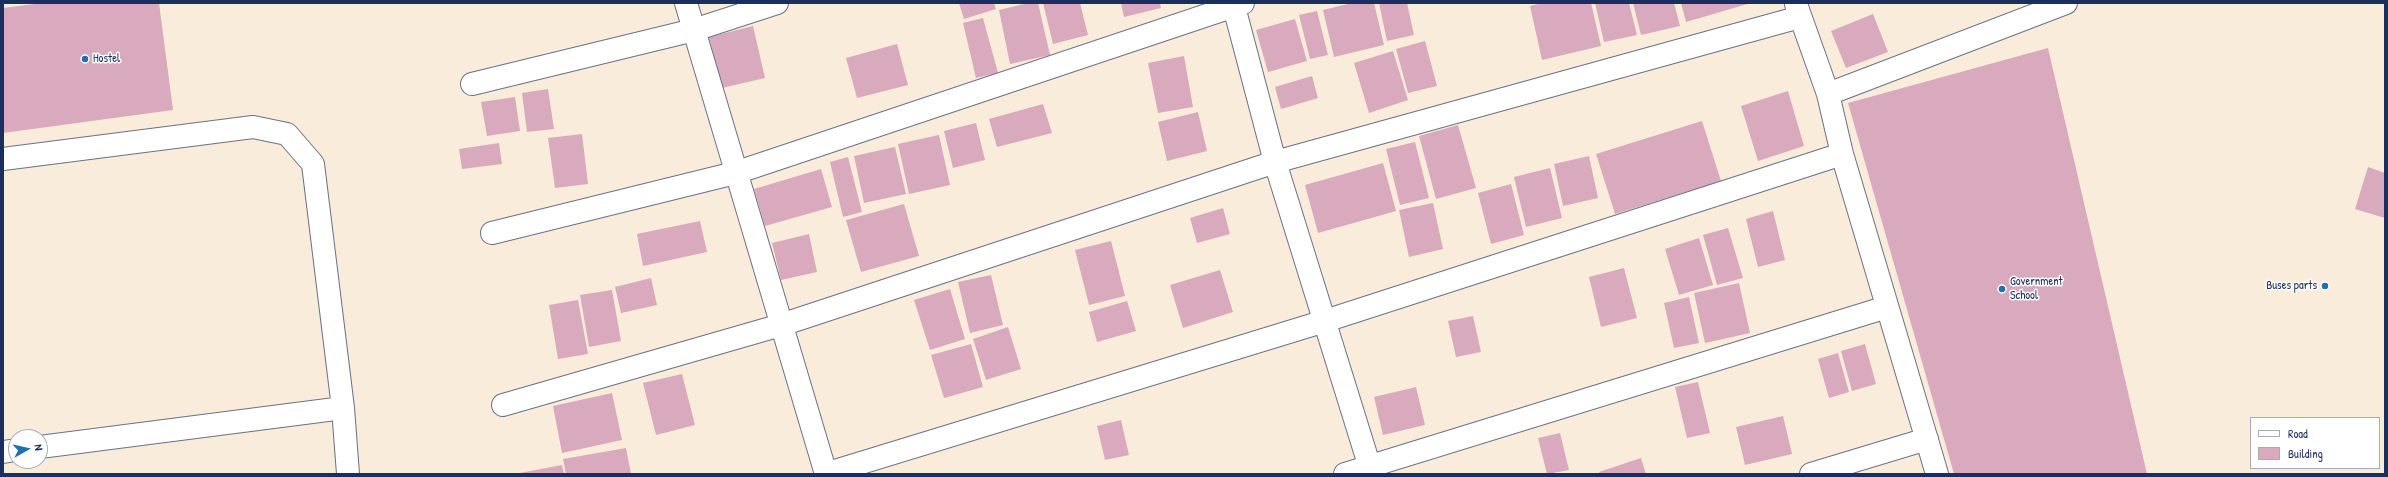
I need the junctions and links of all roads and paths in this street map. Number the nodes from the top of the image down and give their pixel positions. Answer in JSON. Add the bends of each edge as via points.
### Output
{"nodes":[{"id":1,"x":686,"y":3,"type":"edge"},
{"id":2,"x":777,"y":3,"type":"edge"},
{"id":3,"x":2066,"y":3,"type":"edge"},
{"id":4,"x":1237,"y":4,"type":"edge"},
{"id":5,"x":1798,"y":10,"type":"edge"},
{"id":6,"x":694,"y":30,"type":"junction"},
{"id":7,"x":472,"y":84,"type":"dead end"},
{"id":8,"x":1828,"y":94,"type":"junction"},
{"id":9,"x":1842,"y":154,"type":"junction"},
{"id":10,"x":3,"y":159,"type":"edge"},
{"id":11,"x":1275,"y":162,"type":"junction"},
{"id":12,"x":735,"y":173,"type":"junction"},
{"id":13,"x":492,"y":233,"type":"dead end"},
{"id":14,"x":1887,"y":307,"type":"junction"},
{"id":15,"x":1325,"y":321,"type":"junction"},
{"id":16,"x":781,"y":325,"type":"junction"},
{"id":17,"x":502,"y":405,"type":"dead end"},
{"id":18,"x":343,"y":408,"type":"junction"},
{"id":19,"x":1927,"y":439,"type":"junction"},
{"id":20,"x":48,"y":446,"type":"edge"},
{"id":21,"x":1371,"y":470,"type":"edge"},
{"id":22,"x":348,"y":474,"type":"edge"},
{"id":23,"x":826,"y":474,"type":"edge"},
{"id":24,"x":1344,"y":474,"type":"edge"},
{"id":25,"x":1810,"y":474,"type":"edge"},
{"id":26,"x":1938,"y":474,"type":"edge"}],
"edges":[{"from":1,"to":6,"type":"street"},
{"from":2,"to":6,"type":"street"},
{"from":3,"to":8,"type":"street"},
{"from":4,"to":11,"type":"street"},
{"from":4,"to":12,"type":"street"},
{"from":5,"to":8,"type":"street"},
{"from":5,"to":11,"type":"street"},
{"from":6,"to":7,"type":"street"},
{"from":6,"to":12,"type":"street"},
{"from":8,"to":9,"type":"street"},
{"from":9,"to":14,"type":"street"},
{"from":9,"to":15,"type":"street"},
{"from":10,"to":18,"type":"street","via":[[253,127],[288,134],[313,164]]},
{"from":11,"to":15,"type":"street"},
{"from":11,"to":16,"type":"street"},
{"from":12,"to":13,"type":"street"},
{"from":12,"to":16,"type":"street"},
{"from":14,"to":19,"type":"street"},
{"from":14,"to":21,"type":"street"},
{"from":15,"to":21,"type":"street"},
{"from":15,"to":23,"type":"street"},
{"from":16,"to":17,"type":"street"},
{"from":16,"to":23,"type":"street"},
{"from":18,"to":20,"type":"street"},
{"from":18,"to":22,"type":"street"},
{"from":19,"to":25,"type":"street"},
{"from":19,"to":26,"type":"street"},
{"from":21,"to":24,"type":"street"}]}
